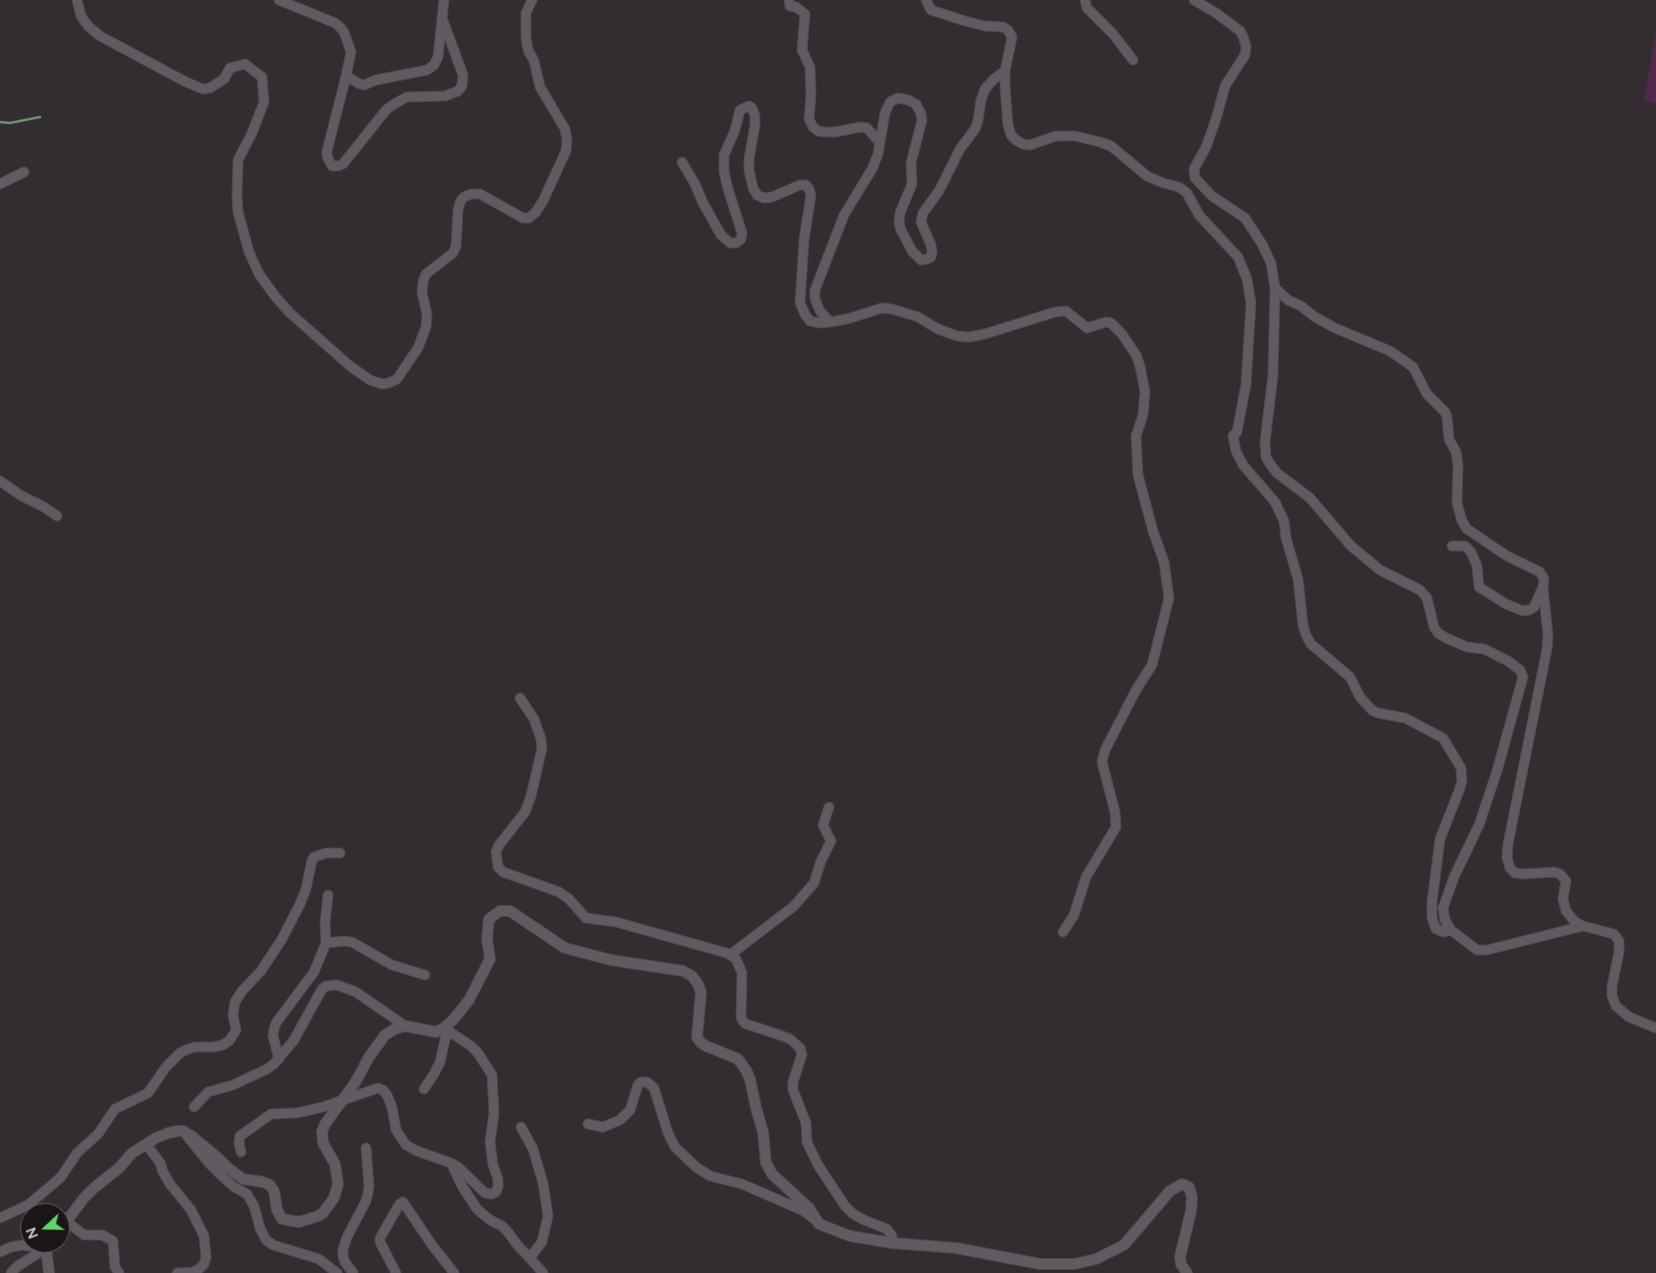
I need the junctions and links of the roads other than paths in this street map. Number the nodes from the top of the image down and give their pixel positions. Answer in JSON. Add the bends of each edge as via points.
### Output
{"nodes":[{"id":1,"x":77,"y":0,"type":"edge"},
{"id":2,"x":279,"y":0,"type":"edge"},
{"id":3,"x":444,"y":0,"type":"edge"},
{"id":4,"x":532,"y":0,"type":"edge"},
{"id":5,"x":789,"y":0,"type":"edge"},
{"id":6,"x":926,"y":0,"type":"edge"},
{"id":7,"x":1085,"y":0,"type":"edge"},
{"id":8,"x":1194,"y":0,"type":"edge"},
{"id":9,"x":442,"y":18,"type":"junction"},
{"id":10,"x":1133,"y":60,"type":"dead end"},
{"id":11,"x":1005,"y":71,"type":"junction"},
{"id":12,"x":346,"y":76,"type":"junction"},
{"id":13,"x":880,"y":143,"type":"junction"},
{"id":14,"x":682,"y":162,"type":"dead end"},
{"id":15,"x":24,"y":172,"type":"dead end"},
{"id":16,"x":0,"y":184,"type":"edge"},
{"id":17,"x":1276,"y":288,"type":"junction"},
{"id":18,"x":830,"y":322,"type":"junction"},
{"id":19,"x":0,"y":481,"type":"edge"},
{"id":20,"x":57,"y":516,"type":"dead end"},
{"id":21,"x":1452,"y":546,"type":"dead end"},
{"id":22,"x":1543,"y":587,"type":"junction"},
{"id":23,"x":520,"y":698,"type":"dead end"},
{"id":24,"x":829,"y":807,"type":"dead end"},
{"id":25,"x":340,"y":853,"type":"dead end"},
{"id":26,"x":328,"y":895,"type":"dead end"},
{"id":27,"x":1583,"y":926,"type":"junction"},
{"id":28,"x":1451,"y":930,"type":"junction"},
{"id":29,"x":1063,"y":932,"type":"dead end"},
{"id":30,"x":326,"y":943,"type":"junction"},
{"id":31,"x":730,"y":955,"type":"junction"},
{"id":32,"x":425,"y":975,"type":"dead end"},
{"id":33,"x":405,"y":1026,"type":"junction"},
{"id":34,"x":1656,"y":1028,"type":"edge"},
{"id":35,"x":446,"y":1029,"type":"junction"},
{"id":36,"x":279,"y":1059,"type":"junction"},
{"id":37,"x":424,"y":1089,"type":"dead end"},
{"id":38,"x":342,"y":1101,"type":"junction"},
{"id":39,"x":194,"y":1107,"type":"dead end"},
{"id":40,"x":588,"y":1124,"type":"dead end"},
{"id":41,"x":521,"y":1127,"type":"dead end"},
{"id":42,"x":183,"y":1131,"type":"junction"},
{"id":43,"x":149,"y":1142,"type":"junction"},
{"id":44,"x":366,"y":1148,"type":"dead end"},
{"id":45,"x":241,"y":1152,"type":"dead end"},
{"id":46,"x":451,"y":1163,"type":"junction"},
{"id":47,"x":70,"y":1217,"type":"edge"},
{"id":48,"x":0,"y":1218,"type":"edge"},
{"id":49,"x":819,"y":1224,"type":"junction"},
{"id":50,"x":70,"y":1228,"type":"edge"},
{"id":51,"x":892,"y":1242,"type":"junction"},
{"id":52,"x":20,"y":1246,"type":"edge"},
{"id":53,"x":0,"y":1252,"type":"edge"},
{"id":54,"x":38,"y":1253,"type":"edge"},
{"id":55,"x":47,"y":1253,"type":"edge"},
{"id":56,"x":527,"y":1255,"type":"junction"},
{"id":57,"x":10,"y":1273,"type":"edge"},
{"id":58,"x":50,"y":1273,"type":"edge"},
{"id":59,"x":119,"y":1273,"type":"edge"},
{"id":60,"x":177,"y":1273,"type":"edge"},
{"id":61,"x":337,"y":1273,"type":"edge"},
{"id":62,"x":353,"y":1273,"type":"edge"},
{"id":63,"x":396,"y":1273,"type":"edge"},
{"id":64,"x":454,"y":1273,"type":"edge"},
{"id":65,"x":543,"y":1273,"type":"edge"},
{"id":66,"x":1187,"y":1273,"type":"edge"}],
"edges":[{"from":1,"to":4,"type":"street","via":[[88,26],[100,36],[186,82],[203,89],[210,88],[224,79],[230,68],[245,64],[262,77],[264,102],[238,160],[238,212],[249,252],[259,274],[290,313],[350,366],[382,384],[397,378],[418,348],[427,320],[423,281],[426,274],[453,253],[460,202],[471,194],[480,194],[523,218],[529,218],[543,201],[566,152],[565,129],[540,87],[528,50],[526,13]]},
{"from":2,"to":12,"type":"street","via":[[340,26],[351,52]]},
{"from":3,"to":9,"type":"street"},
{"from":5,"to":13,"type":"street","via":[[790,6],[805,14],[802,50],[810,67],[812,96],[809,119],[813,127],[824,132],[867,128]]},
{"from":6,"to":11,"type":"street","via":[[931,10],[1008,30],[1012,37]]},
{"from":7,"to":10,"type":"street","via":[[1087,8]]},
{"from":8,"to":17,"type":"street","via":[[1240,31],[1246,46],[1245,55],[1222,94],[1216,119],[1194,174],[1207,192],[1245,218],[1271,263]]},
{"from":9,"to":12,"type":"street","via":[[438,57],[431,68],[364,84]]},
{"from":9,"to":12,"type":"street","via":[[463,75],[462,86],[452,94],[407,97],[394,104],[343,164],[332,166],[327,151]]},
{"from":11,"to":13,"type":"street","via":[[985,90],[975,129],[923,213],[921,222],[932,252],[927,259],[921,260],[916,256],[899,223],[912,184],[911,163],[922,120],[916,104],[898,98],[890,102]]},
{"from":11,"to":28,"type":"street","via":[[1008,125],[1016,140],[1030,144],[1056,136],[1075,136],[1111,146],[1147,176],[1179,187],[1186,193],[1199,215],[1238,257],[1247,278],[1251,303],[1246,384],[1237,432],[1233,436],[1236,451],[1243,465],[1275,502],[1284,521],[1298,579],[1303,625],[1311,644],[1350,677],[1360,698],[1372,710],[1405,718],[1443,738],[1461,768],[1462,781],[1440,839],[1432,902],[1436,929]]},
{"from":13,"to":18,"type":"street","via":[[872,169],[844,215],[816,290],[815,299],[820,311]]},
{"from":14,"to":18,"type":"street","via":[[721,235],[730,243],[736,243],[742,234],[724,172],[724,155],[740,110],[752,108],[756,116],[749,159],[753,188],[764,198],[800,185],[809,189],[800,303],[810,321]]},
{"from":15,"to":16,"type":"street"},
{"from":17,"to":22,"type":"street","via":[[1315,317],[1390,351],[1413,367],[1427,394],[1447,417],[1449,440],[1456,452],[1458,465],[1457,503],[1466,529],[1507,556],[1540,572],[1544,579]]},
{"from":17,"to":28,"type":"street","via":[[1273,375],[1265,442],[1270,464],[1310,498],[1351,546],[1380,570],[1420,590],[1427,598],[1438,633],[1508,661],[1520,670],[1523,677],[1479,825],[1443,908]]},
{"from":18,"to":29,"type":"street","via":[[882,308],[892,309],[918,317],[957,336],[969,337],[1066,311],[1087,328],[1106,322],[1111,324],[1136,355],[1145,392],[1143,415],[1136,436],[1138,474],[1164,562],[1168,598],[1152,665],[1104,750],[1102,762],[1116,827],[1086,877],[1074,915]]},
{"from":19,"to":20,"type":"street"},
{"from":21,"to":22,"type":"street","via":[[1465,546],[1471,552],[1477,566],[1479,587],[1506,604],[1529,610]]},
{"from":22,"to":27,"type":"street","via":[[1547,649],[1507,858],[1515,873],[1560,874],[1566,882],[1563,899],[1566,911]]},
{"from":23,"to":31,"type":"street","via":[[534,719],[542,748],[525,812],[496,852],[500,870],[559,892],[569,898],[586,918],[616,922]]},
{"from":24,"to":31,"type":"street","via":[[823,825],[831,841],[814,883],[794,906]]},
{"from":25,"to":48,"type":"street","via":[[314,856],[300,904],[282,939],[235,1002],[236,1030],[230,1040],[223,1045],[188,1049],[173,1059],[148,1093],[115,1108],[98,1134],[77,1153],[61,1177],[28,1205]]},
{"from":26,"to":30,"type":"street"},
{"from":27,"to":28,"type":"street","via":[[1487,950],[1476,950]]},
{"from":27,"to":34,"type":"street","via":[[1614,934],[1619,941],[1620,952],[1612,986],[1616,1006],[1629,1018]]},
{"from":30,"to":32,"type":"street","via":[[352,942],[392,965]]},
{"from":30,"to":36,"type":"street","via":[[314,972],[276,1023],[273,1036]]},
{"from":31,"to":51,"type":"street","via":[[742,973],[743,1021],[790,1039],[800,1048],[802,1054],[793,1090],[806,1123],[807,1142],[818,1165],[845,1206],[859,1217],[887,1229]]},
{"from":33,"to":35,"type":"street","via":[[436,1032]]},
{"from":33,"to":36,"type":"street","via":[[356,992],[336,985],[326,986]]},
{"from":33,"to":38,"type":"street","via":[[385,1035]]},
{"from":35,"to":37,"type":"street","via":[[440,1062]]},
{"from":35,"to":46,"type":"street","via":[[471,1046],[492,1075],[494,1113],[490,1142],[498,1179],[496,1192],[485,1193]]},
{"from":35,"to":49,"type":"street","via":[[469,1000],[490,959],[489,920],[500,911],[510,911],[565,948],[612,960],[683,971],[692,976],[701,992],[697,1037],[706,1046],[738,1059],[746,1070],[763,1132],[766,1163],[772,1174],[809,1208]]},
{"from":36,"to":39,"type":"street","via":[[247,1079],[208,1092]]},
{"from":38,"to":42,"type":"street","via":[[322,1132],[323,1143],[337,1174],[334,1198],[323,1213],[299,1222],[282,1219],[270,1185],[243,1179]]},
{"from":38,"to":45,"type":"street","via":[[297,1113],[271,1114],[240,1136]]},
{"from":38,"to":46,"type":"street","via":[[373,1089],[383,1090],[392,1106],[396,1130],[406,1145]]},
{"from":40,"to":49,"type":"street","via":[[603,1127],[620,1120],[630,1110],[638,1085],[647,1082],[654,1088],[675,1147],[696,1167],[710,1176],[742,1184],[804,1211]]},
{"from":41,"to":56,"type":"street","via":[[533,1149],[548,1216],[542,1242],[532,1255]]},
{"from":42,"to":43,"type":"street","via":[[168,1133]]},
{"from":42,"to":61,"type":"street","via":[[209,1163],[234,1187],[247,1194],[266,1240],[319,1259]]},
{"from":43,"to":47,"type":"street","via":[[132,1152]]},
{"from":43,"to":60,"type":"street","via":[[149,1148],[170,1184],[191,1210],[204,1236],[204,1264],[192,1272]]},
{"from":44,"to":62,"type":"street","via":[[368,1193],[343,1249],[345,1262]]},
{"from":46,"to":56,"type":"street","via":[[477,1209],[502,1226]]},
{"from":49,"to":51,"type":"street","via":[[850,1236]]},
{"from":50,"to":59,"type":"street","via":[[84,1235],[102,1235],[114,1241],[115,1267]]},
{"from":51,"to":66,"type":"street","via":[[956,1248],[1040,1264],[1075,1264],[1096,1259],[1124,1245],[1170,1191],[1182,1184],[1189,1187],[1192,1196],[1180,1257]]},
{"from":52,"to":53,"type":"street"},
{"from":54,"to":57,"type":"street"},
{"from":55,"to":58,"type":"street"},
{"from":56,"to":65,"type":"street"},
{"from":63,"to":64,"type":"street","via":[[380,1238],[403,1202]]}]}
